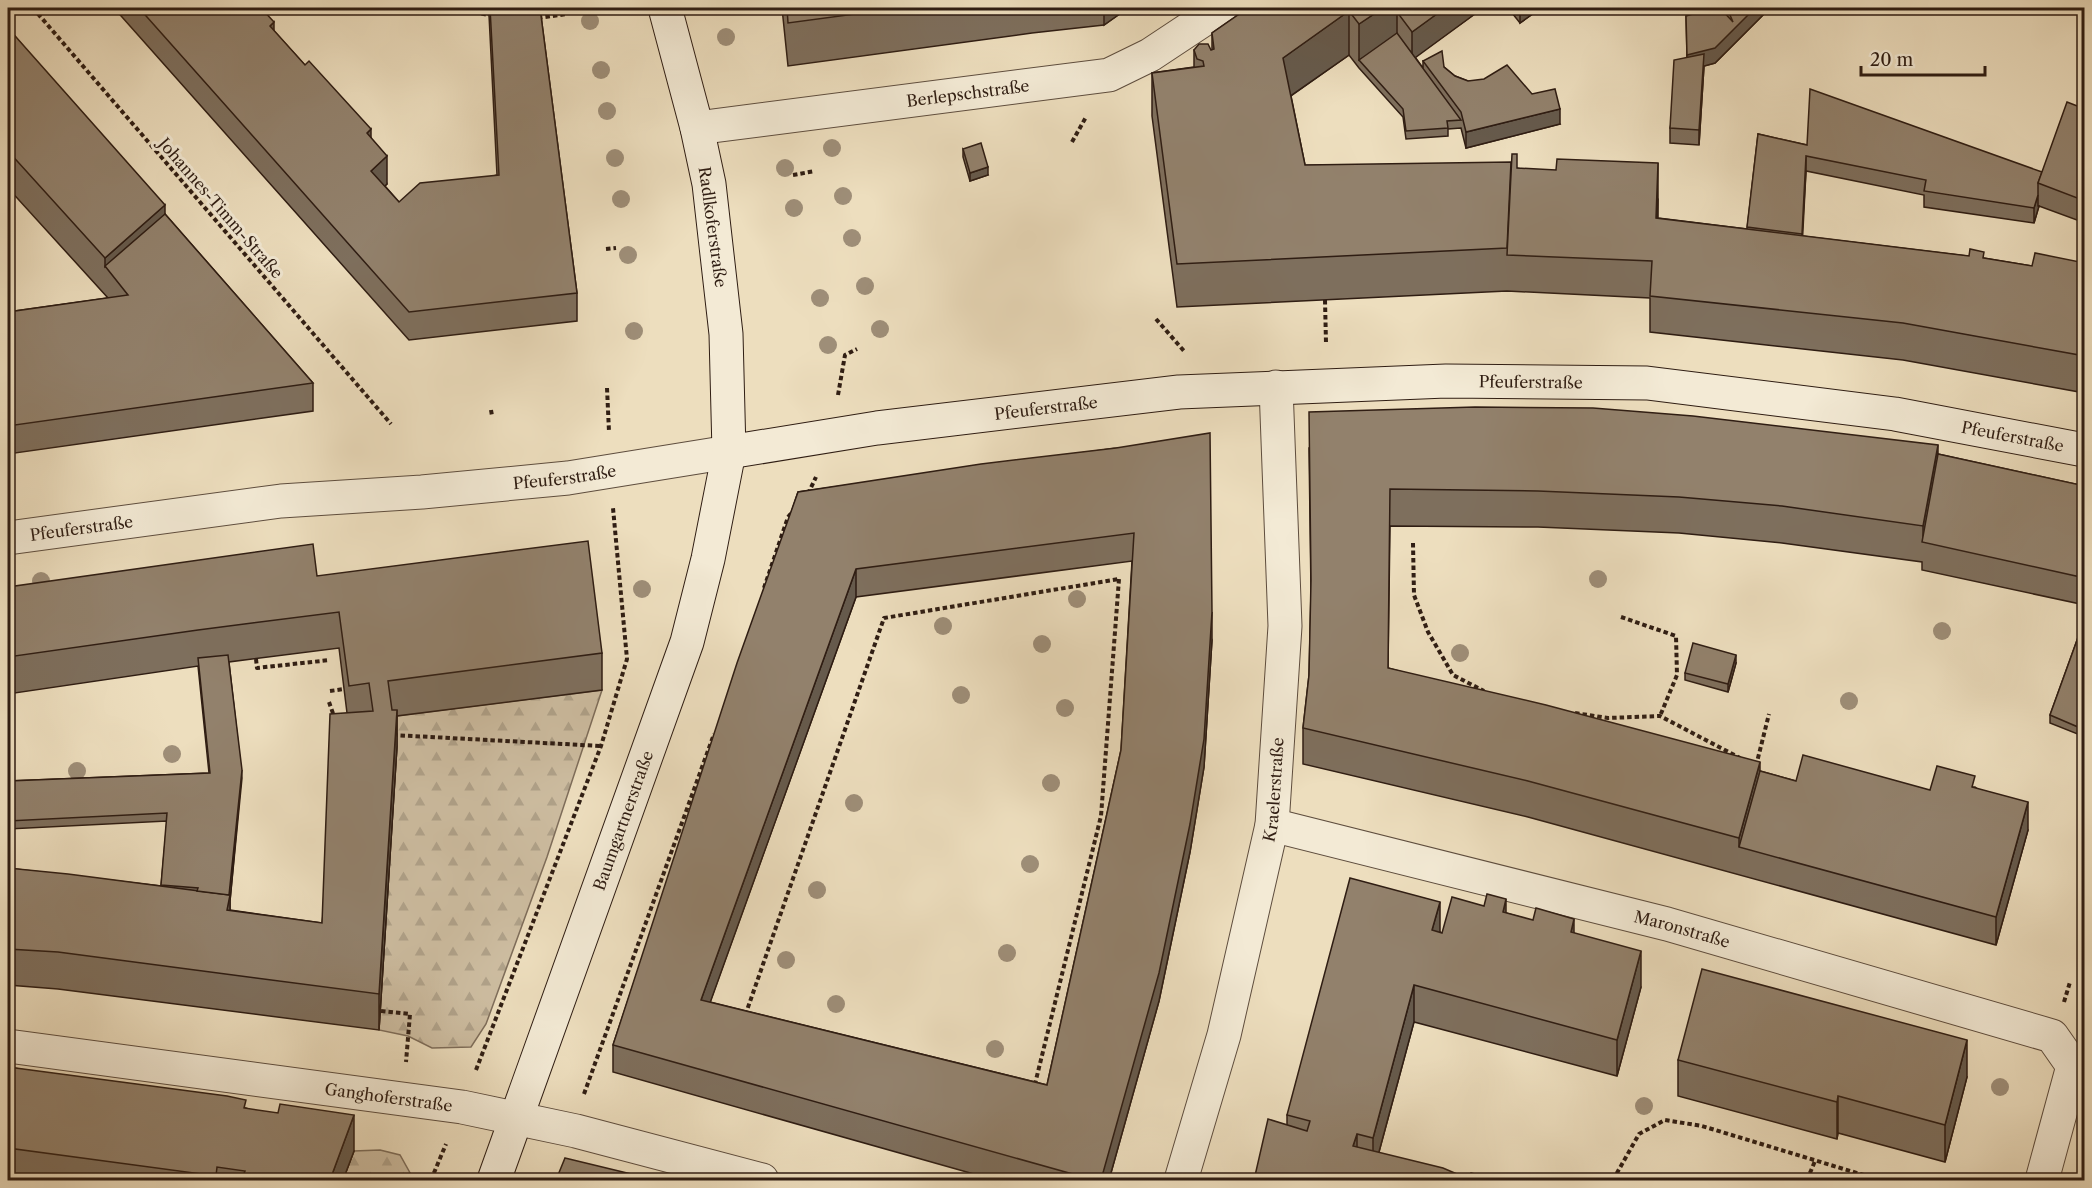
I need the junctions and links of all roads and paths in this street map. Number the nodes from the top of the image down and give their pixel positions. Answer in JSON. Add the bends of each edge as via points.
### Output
{"nodes":[{"id":1,"x":33,"y":8,"type":"edge"},
{"id":2,"x":452,"y":8,"type":"edge"},
{"id":3,"x":665,"y":8,"type":"edge"},
{"id":4,"x":1221,"y":8,"type":"edge"},
{"id":5,"x":567,"y":14,"type":"dead end"},
{"id":6,"x":489,"y":15,"type":"edge"},
{"id":7,"x":537,"y":18,"type":"edge"},
{"id":8,"x":697,"y":128,"type":"junction"},
{"id":9,"x":815,"y":171,"type":"dead end"},
{"id":10,"x":793,"y":175,"type":"dead end"},
{"id":11,"x":616,"y":248,"type":"dead end"},
{"id":12,"x":606,"y":249,"type":"dead end"},
{"id":13,"x":1325,"y":300,"type":"edge"},
{"id":14,"x":1155,"y":319,"type":"dead end"},
{"id":15,"x":1326,"y":343,"type":"dead end"},
{"id":16,"x":857,"y":349,"type":"dead end"},
{"id":17,"x":1184,"y":351,"type":"dead end"},
{"id":18,"x":844,"y":355,"type":"dead end"},
{"id":19,"x":1276,"y":387,"type":"junction"},
{"id":20,"x":607,"y":388,"type":"dead end"},
{"id":21,"x":492,"y":410,"type":"dead end"},
{"id":22,"x":492,"y":416,"type":"dead end"},
{"id":23,"x":391,"y":424,"type":"dead end"},
{"id":24,"x":2085,"y":450,"type":"edge"},
{"id":25,"x":729,"y":452,"type":"junction"},
{"id":26,"x":612,"y":470,"type":"junction"},
{"id":27,"x":801,"y":503,"type":"edge"},
{"id":28,"x":8,"y":538,"type":"edge"},
{"id":29,"x":1413,"y":543,"type":"dead end"},
{"id":30,"x":762,"y":595,"type":"edge"},
{"id":31,"x":1621,"y":617,"type":"dead end"},
{"id":32,"x":256,"y":659,"type":"edge"},
{"id":33,"x":330,"y":660,"type":"edge"},
{"id":34,"x":619,"y":686,"type":"junction"},
{"id":35,"x":344,"y":689,"type":"edge"},
{"id":36,"x":615,"y":690,"type":"dead end"},
{"id":37,"x":330,"y":691,"type":"dead end"},
{"id":38,"x":1492,"y":696,"type":"edge"},
{"id":39,"x":329,"y":702,"type":"dead end"},
{"id":40,"x":1572,"y":712,"type":"edge"},
{"id":41,"x":1769,"y":714,"type":"dead end"},
{"id":42,"x":1660,"y":716,"type":"junction"},
{"id":43,"x":336,"y":723,"type":"edge"},
{"id":44,"x":716,"y":729,"type":"edge"},
{"id":45,"x":387,"y":735,"type":"edge"},
{"id":46,"x":601,"y":746,"type":"junction"},
{"id":47,"x":1272,"y":825,"type":"junction"},
{"id":48,"x":381,"y":1011,"type":"edge"},
{"id":49,"x":408,"y":1043,"type":"dead end"},
{"id":50,"x":8,"y":1046,"type":"edge"},
{"id":51,"x":1033,"y":1092,"type":"joint"},
{"id":52,"x":462,"y":1107,"type":"junction"},
{"id":53,"x":517,"y":1119,"type":"junction"},
{"id":54,"x":576,"y":1131,"type":"junction"},
{"id":55,"x":1815,"y":1161,"type":"junction"},
{"id":56,"x":1470,"y":1174,"type":"dead end"},
{"id":57,"x":431,"y":1180,"type":"edge"},
{"id":58,"x":494,"y":1180,"type":"edge"},
{"id":59,"x":762,"y":1180,"type":"edge"},
{"id":60,"x":1180,"y":1180,"type":"edge"},
{"id":61,"x":1491,"y":1180,"type":"edge"},
{"id":62,"x":1613,"y":1180,"type":"edge"},
{"id":63,"x":1807,"y":1180,"type":"edge"},
{"id":64,"x":1880,"y":1180,"type":"edge"},
{"id":65,"x":2042,"y":1180,"type":"edge"}],
"edges":[{"from":1,"to":23,"type":"path","name":"Johannes-Timm-Straße"},
{"from":2,"to":6,"type":"path"},
{"from":3,"to":8,"type":"street","name":"Radlkoferstraße"},
{"from":4,"to":8,"type":"street","name":"Berlepschstraße","via":[[1150,55],[1109,75]]},
{"from":5,"to":7,"type":"path"},
{"from":8,"to":25,"type":"street","name":"Radlkoferstraße","via":[[709,184],[723,293]]},
{"from":9,"to":10,"type":"path"},
{"from":11,"to":12,"type":"path"},
{"from":13,"to":15,"type":"path"},
{"from":14,"to":17,"type":"path"},
{"from":16,"to":18,"type":"path"},
{"from":19,"to":24,"type":"street","name":"Pfeuferstraße","via":[[1446,381],[1647,383],[1895,414]]},
{"from":19,"to":25,"type":"street","name":"Pfeuferstraße","via":[[1179,392],[877,428]]},
{"from":19,"to":47,"type":"street","name":"Kraelerstraße","via":[[1285,626]]},
{"from":20,"to":26,"type":"path"},
{"from":21,"to":22,"type":"path"},
{"from":25,"to":26,"type":"street","name":"Pfeuferstraße"},
{"from":25,"to":53,"type":"street","name":"Baumgartnerstraße","via":[[687,642]]},
{"from":26,"to":28,"type":"street","name":"Pfeuferstraße","via":[[422,492],[281,501]]},
{"from":26,"to":34,"type":"path","via":[[627,659]]},
{"from":27,"to":30,"type":"path","via":[[788,517]]},
{"from":29,"to":38,"type":"path","via":[[1414,595],[1428,632],[1453,675]]},
{"from":31,"to":42,"type":"path","via":[[1676,636],[1677,675]]},
{"from":32,"to":33,"type":"path","via":[[257,668]]},
{"from":34,"to":36,"type":"path"},
{"from":34,"to":46,"type":"path"},
{"from":35,"to":37,"type":"path"},
{"from":39,"to":43,"type":"path"},
{"from":40,"to":42,"type":"path","via":[[1608,718]]},
{"from":41,"to":42,"type":"path","via":[[1756,767]]},
{"from":44,"to":54,"type":"path","via":[[583,1094]]},
{"from":45,"to":46,"type":"path"},
{"from":46,"to":52,"type":"path"},
{"from":47,"to":60,"type":"street","name":"Kraelerstraße","via":[[1224,1035]]},
{"from":47,"to":65,"type":"street","name":"Maronstraße","via":[[1667,924],[2052,1036],[2073,1065]]},
{"from":48,"to":49,"type":"path","via":[[410,1014]]},
{"from":50,"to":52,"type":"street","name":"Ganghoferstraße"},
{"from":51,"to":51,"type":"path","via":[[1101,816],[1119,579],[884,618],[746,1013]]},
{"from":52,"to":53,"type":"street","name":"Ganghoferstraße"},
{"from":52,"to":57,"type":"path"},
{"from":53,"to":54,"type":"street","name":"Ganghoferstraße"},
{"from":53,"to":58,"type":"street","name":"Baumgartnerstraße"},
{"from":54,"to":59,"type":"street","name":"Ganghoferstraße"},
{"from":55,"to":62,"type":"path","via":[[1702,1126],[1665,1120],[1639,1134]]},
{"from":55,"to":63,"type":"path"},
{"from":55,"to":64,"type":"path"},
{"from":56,"to":61,"type":"path"}]}
